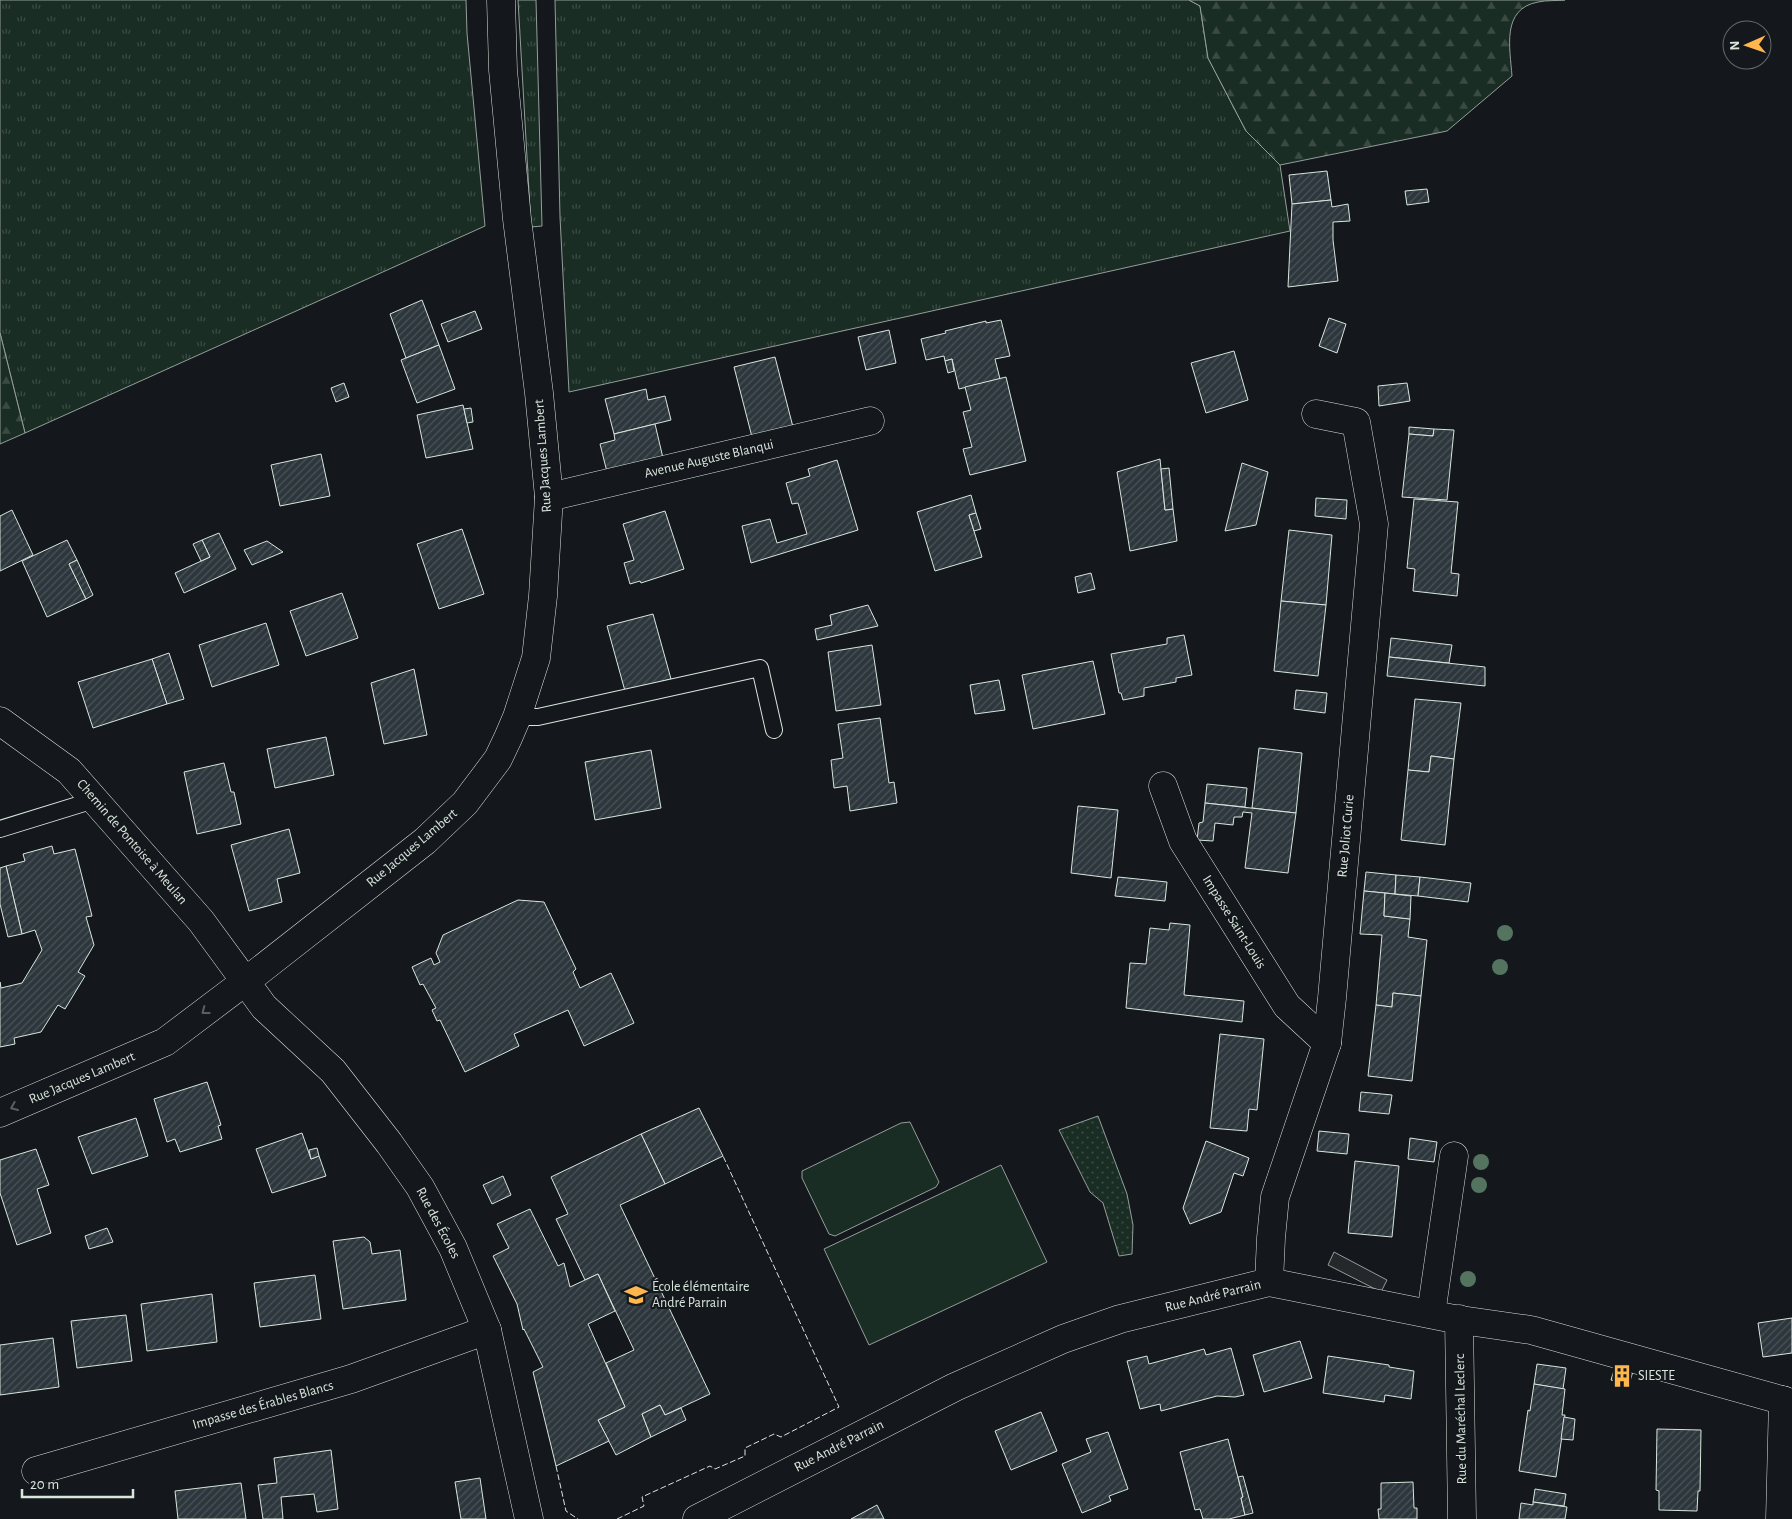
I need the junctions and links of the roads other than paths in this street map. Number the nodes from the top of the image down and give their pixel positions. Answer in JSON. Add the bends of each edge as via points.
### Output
{"nodes":[{"id":1,"x":501,"y":0,"type":"edge"},
{"id":2,"x":1316,"y":414,"type":"dead end"},
{"id":3,"x":870,"y":421,"type":"dead end"},
{"id":4,"x":549,"y":497,"type":"junction"},
{"id":5,"x":517,"y":717,"type":"junction"},
{"id":6,"x":0,"y":721,"type":"edge"},
{"id":7,"x":774,"y":730,"type":"dead end"},
{"id":8,"x":1163,"y":786,"type":"dead end"},
{"id":9,"x":94,"y":800,"type":"junction"},
{"id":10,"x":0,"y":829,"type":"edge"},
{"id":11,"x":244,"y":982,"type":"junction"},
{"id":12,"x":1327,"y":1043,"type":"junction"},
{"id":13,"x":0,"y":1113,"type":"edge"},
{"id":14,"x":1454,"y":1156,"type":"dead end"},
{"id":15,"x":1269,"y":1282,"type":"junction"},
{"id":16,"x":1431,"y":1314,"type":"junction"},
{"id":17,"x":1459,"y":1320,"type":"junction"},
{"id":18,"x":487,"y":1330,"type":"junction"},
{"id":19,"x":1787,"y":1401,"type":"edge"},
{"id":20,"x":36,"y":1471,"type":"dead end"},
{"id":21,"x":529,"y":1519,"type":"edge"},
{"id":22,"x":697,"y":1519,"type":"edge"},
{"id":23,"x":1462,"y":1519,"type":"edge"},
{"id":24,"x":1780,"y":1519,"type":"edge"}],
"edges":[{"from":1,"to":4,"type":"street","name":"Rue Jacques Lambert","via":[[503,70],[517,219]]},
{"from":2,"to":12,"type":"street","name":"Rue Joliot Curie","via":[[1356,422],[1374,524]]},
{"from":3,"to":4,"type":"street","name":"Avenue Auguste Blanqui"},
{"from":4,"to":5,"type":"street","name":"Rue Jacques Lambert","via":[[536,658]]},
{"from":5,"to":7,"type":"lane","via":[[538,717],[760,668]]},
{"from":5,"to":11,"type":"street","name":"Rue Jacques Lambert","via":[[498,759],[458,809],[425,841]]},
{"from":6,"to":9,"type":"street","name":"Chemin de Pontoise à Meulan","via":[[69,771]]},
{"from":8,"to":12,"type":"street","name":"Impasse Saint-Louis","via":[[1183,841],[1287,1006]]},
{"from":9,"to":10,"type":"lane"},
{"from":9,"to":11,"type":"street","name":"Chemin de Pontoise à Meulan","via":[[201,921]]},
{"from":11,"to":13,"type":"street","name":"Rue Jacques Lambert","one_way":true,"via":[[164,1042]]},
{"from":11,"to":18,"type":"street","name":"Rue des Écoles","via":[[264,1007],[333,1071],[420,1187],[453,1248]]},
{"from":12,"to":15,"type":"street","name":"Rue Joliot Curie","via":[[1275,1197]]},
{"from":14,"to":16,"type":"street"},
{"from":15,"to":16,"type":"street","name":"Rue André Parrain"},
{"from":15,"to":22,"type":"street","name":"Rue André Parrain","via":[[1120,1319],[1063,1339],[955,1387]]},
{"from":16,"to":17,"type":"street","name":"Rue André Parrain"},
{"from":17,"to":19,"type":"street","name":"Rue André Parrain","via":[[1531,1330]]},
{"from":17,"to":23,"type":"street","name":"Rue du Maréchal Leclerc"},
{"from":18,"to":20,"type":"street","name":"Impasse des Érables Blancs","via":[[351,1379]]},
{"from":18,"to":21,"type":"street","name":"Rue des Écoles"},
{"from":19,"to":24,"type":"street"}]}
